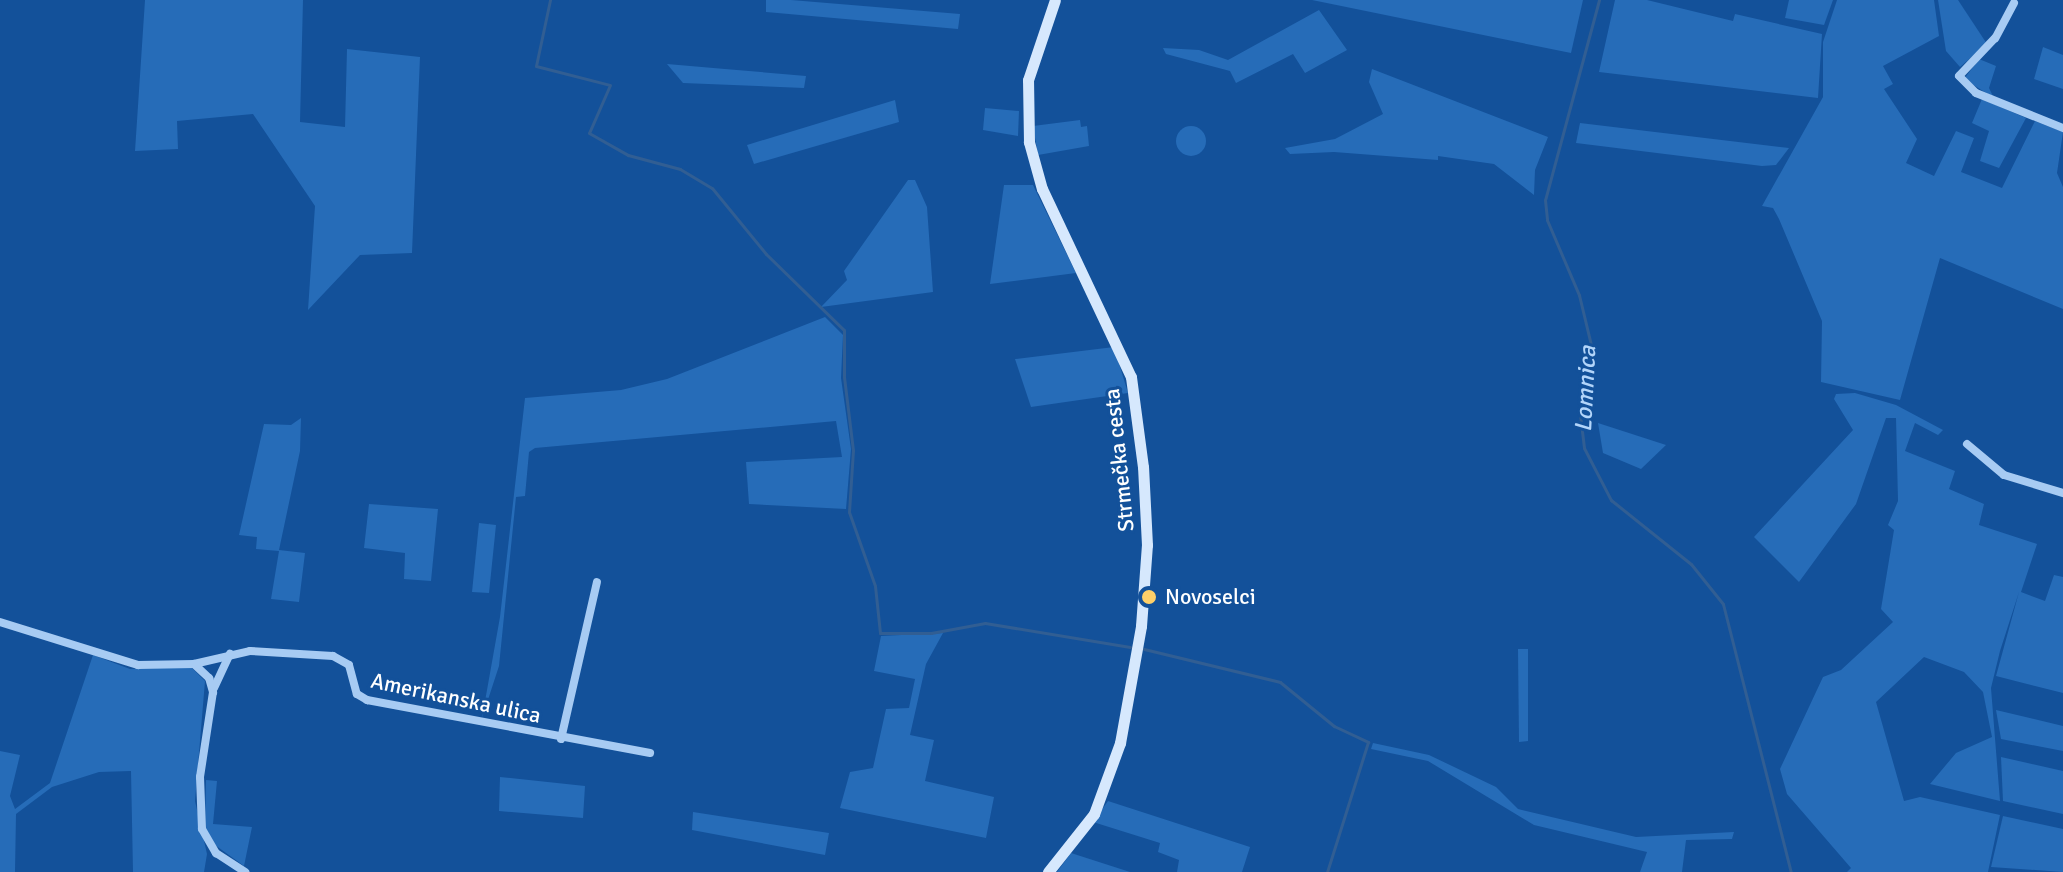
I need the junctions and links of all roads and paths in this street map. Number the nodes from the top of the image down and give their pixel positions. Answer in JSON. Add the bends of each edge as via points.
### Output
{"nodes":[{"id":1,"x":1055,"y":0,"type":"edge"},
{"id":2,"x":2014,"y":3,"type":"dead end"},
{"id":3,"x":2063,"y":128,"type":"edge"},
{"id":4,"x":1967,"y":444,"type":"dead end"},
{"id":5,"x":2063,"y":493,"type":"edge"},
{"id":6,"x":597,"y":582,"type":"dead end"},
{"id":7,"x":0,"y":622,"type":"edge"},
{"id":8,"x":231,"y":654,"type":"junction"},
{"id":9,"x":194,"y":664,"type":"junction"},
{"id":10,"x":213,"y":692,"type":"junction"},
{"id":11,"x":561,"y":739,"type":"junction"},
{"id":12,"x":650,"y":753,"type":"dead end"},
{"id":13,"x":245,"y":872,"type":"edge"},
{"id":14,"x":1048,"y":872,"type":"edge"}],
"edges":[{"from":1,"to":14,"type":"street","name":"Strmečka cesta","via":[[1028,80],[1029,142],[1042,189],[1131,377],[1147,545],[1141,626],[1120,743],[1094,814]]},
{"from":2,"to":3,"type":"street","via":[[1995,38],[1959,76],[1976,93]]},
{"from":4,"to":5,"type":"street","via":[[2004,475]]},
{"from":6,"to":11,"type":"street"},
{"from":7,"to":9,"type":"street","name":"Amerikanska ulica","via":[[128,663]]},
{"from":8,"to":9,"type":"street","name":"Amerikanska ulica"},
{"from":8,"to":10,"type":"street"},
{"from":8,"to":11,"type":"street","name":"Amerikanska ulica","via":[[300,651],[341,657],[349,665],[357,694],[367,700]]},
{"from":9,"to":10,"type":"street","via":[[209,678]]},
{"from":10,"to":13,"type":"street","via":[[199,815],[216,853]]},
{"from":11,"to":12,"type":"street","name":"Amerikanska ulica"}]}
